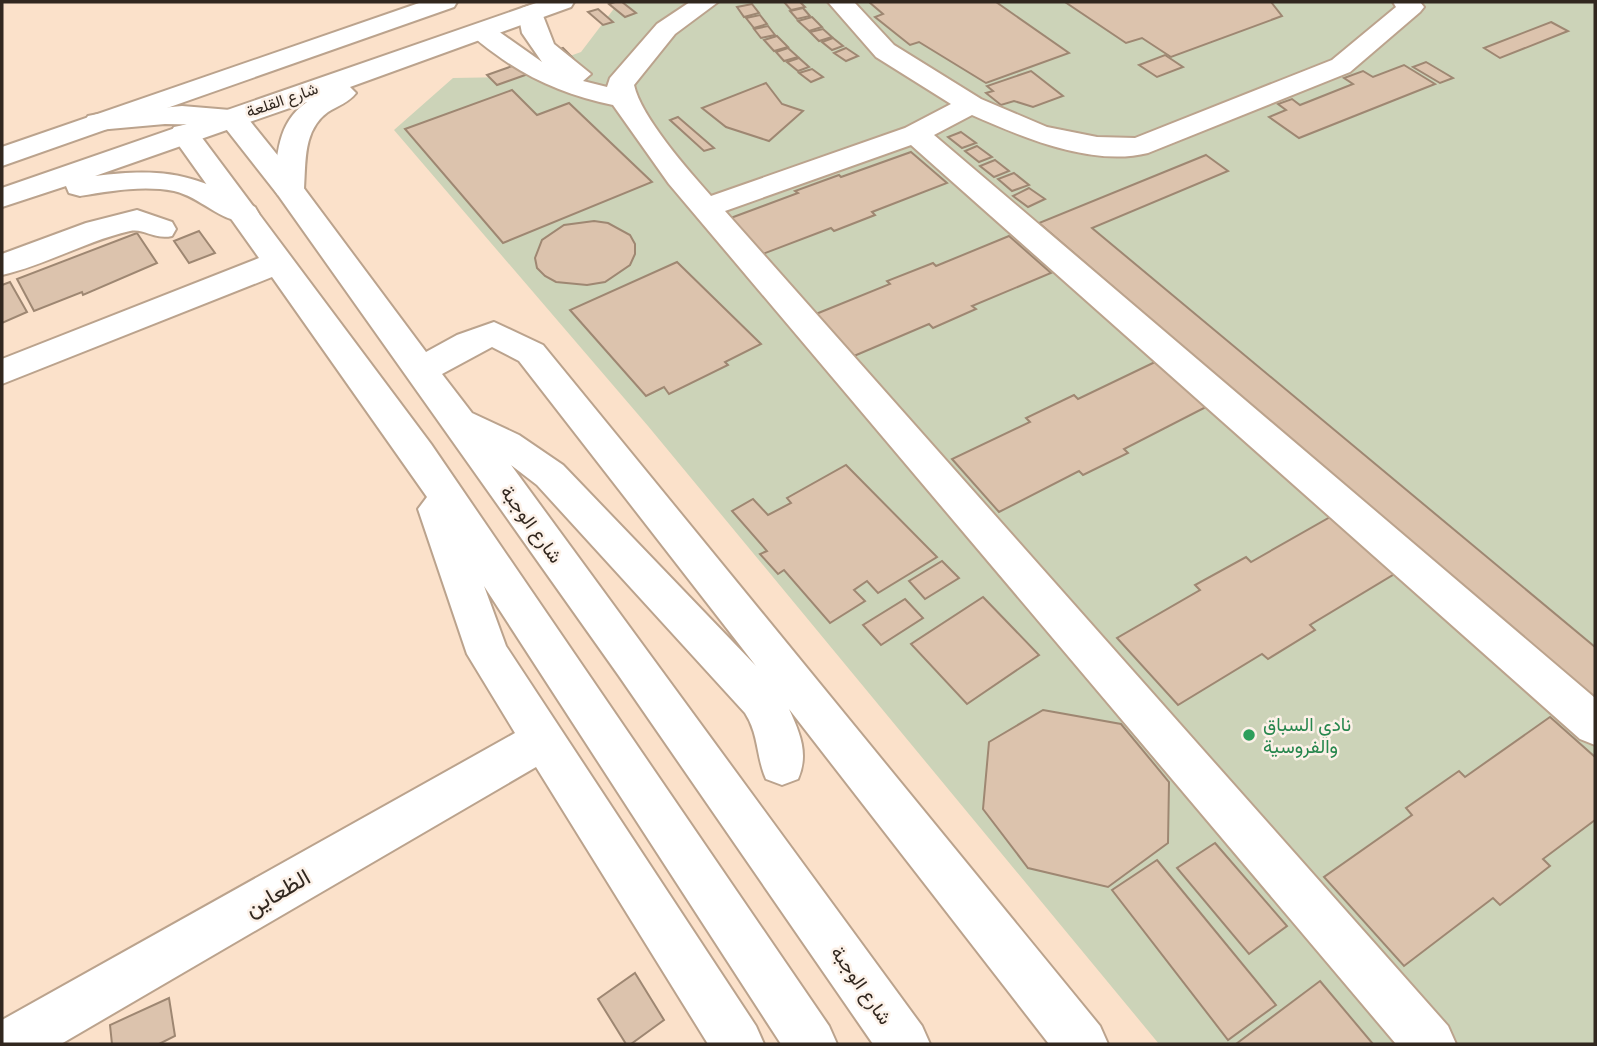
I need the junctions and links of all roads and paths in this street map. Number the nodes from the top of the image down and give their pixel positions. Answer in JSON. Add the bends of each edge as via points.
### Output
{"nodes":[{"id":1,"x":445,"y":2,"type":"edge"},
{"id":2,"x":501,"y":2,"type":"edge"},
{"id":3,"x":562,"y":2,"type":"edge"},
{"id":4,"x":706,"y":2,"type":"edge"},
{"id":5,"x":840,"y":2,"type":"edge"},
{"id":6,"x":1414,"y":3,"type":"edge"},
{"id":7,"x":531,"y":13,"type":"junction"},
{"id":8,"x":482,"y":31,"type":"junction"},
{"id":9,"x":447,"y":44,"type":"junction"},
{"id":10,"x":622,"y":92,"type":"junction"},
{"id":11,"x":971,"y":105,"type":"junction"},
{"id":12,"x":232,"y":117,"type":"junction"},
{"id":13,"x":98,"y":122,"type":"junction"},
{"id":14,"x":192,"y":123,"type":"junction"},
{"id":15,"x":915,"y":134,"type":"junction"},
{"id":16,"x":58,"y":136,"type":"junction"},
{"id":17,"x":2,"y":157,"type":"edge"},
{"id":18,"x":2,"y":180,"type":"edge"},
{"id":19,"x":289,"y":189,"type":"junction"},
{"id":20,"x":2,"y":198,"type":"edge"},
{"id":21,"x":705,"y":208,"type":"junction"},
{"id":22,"x":2,"y":213,"type":"edge"},
{"id":23,"x":244,"y":214,"type":"junction"},
{"id":24,"x":161,"y":229,"type":"dead end"},
{"id":25,"x":279,"y":262,"type":"junction"},
{"id":26,"x":2,"y":265,"type":"edge"},
{"id":27,"x":420,"y":371,"type":"junction"},
{"id":28,"x":2,"y":372,"type":"edge"},
{"id":29,"x":455,"y":421,"type":"junction"},
{"id":30,"x":418,"y":454,"type":"junction"},
{"id":31,"x":1595,"y":725,"type":"edge"},
{"id":32,"x":543,"y":740,"type":"junction"},
{"id":33,"x":782,"y":764,"type":"dead end"},
{"id":34,"x":10,"y":1044,"type":"edge"},
{"id":35,"x":738,"y":1044,"type":"edge"},
{"id":36,"x":811,"y":1044,"type":"edge"},
{"id":37,"x":904,"y":1044,"type":"edge"},
{"id":38,"x":1082,"y":1044,"type":"edge"},
{"id":39,"x":1430,"y":1044,"type":"edge"}],
"edges":[{"from":1,"to":13,"type":"street"},
{"from":2,"to":14,"type":"street","via":[[230,97]]},
{"from":3,"to":7,"type":"street","name":"شارع القلعة"},
{"from":4,"to":10,"type":"street","via":[[666,29]]},
{"from":5,"to":11,"type":"street","via":[[885,51]]},
{"from":6,"to":11,"type":"street","via":[[1341,66],[1138,146],[1097,146],[1039,134]]},
{"from":7,"to":8,"type":"street","name":"شارع القلعة"},
{"from":7,"to":10,"type":"street","via":[[535,36],[552,58]]},
{"from":8,"to":9,"type":"street","name":"شارع القلعة"},
{"from":8,"to":10,"type":"street","via":[[528,67],[572,87]]},
{"from":9,"to":12,"type":"street","name":"شارع القلعة"},
{"from":9,"to":19,"type":"street","via":[[328,100],[303,118],[293,135]]},
{"from":10,"to":21,"type":"street","via":[[678,178]]},
{"from":11,"to":15,"type":"street"},
{"from":12,"to":14,"type":"street"},
{"from":12,"to":19,"type":"street","name":"شارع الوجبة"},
{"from":13,"to":14,"type":"street","via":[[158,114]]},
{"from":13,"to":16,"type":"street"},
{"from":14,"to":20,"type":"street"},
{"from":14,"to":23,"type":"street"},
{"from":15,"to":21,"type":"street"},
{"from":15,"to":31,"type":"street"},
{"from":16,"to":17,"type":"street"},
{"from":16,"to":18,"type":"street","via":[[75,138],[79,145]]},
{"from":19,"to":27,"type":"street","name":"شارع الوجبة"},
{"from":21,"to":39,"type":"street"},
{"from":22,"to":23,"type":"street","via":[[69,189],[124,180],[180,184]]},
{"from":23,"to":25,"type":"street"},
{"from":24,"to":26,"type":"street","via":[[137,220]]},
{"from":25,"to":28,"type":"street"},
{"from":25,"to":30,"type":"street"},
{"from":27,"to":29,"type":"street","name":"شارع الوجبة"},
{"from":27,"to":38,"type":"street","via":[[494,334],[531,354]]},
{"from":29,"to":33,"type":"street","via":[[501,440],[550,475],[760,701],[778,730]]},
{"from":29,"to":37,"type":"street","name":"شارع الوجبة","via":[[634,663]]},
{"from":30,"to":32,"type":"street","via":[[488,654]]},
{"from":30,"to":36,"type":"street"},
{"from":32,"to":34,"type":"street","name":"الظعاين"},
{"from":32,"to":35,"type":"street"}]}
